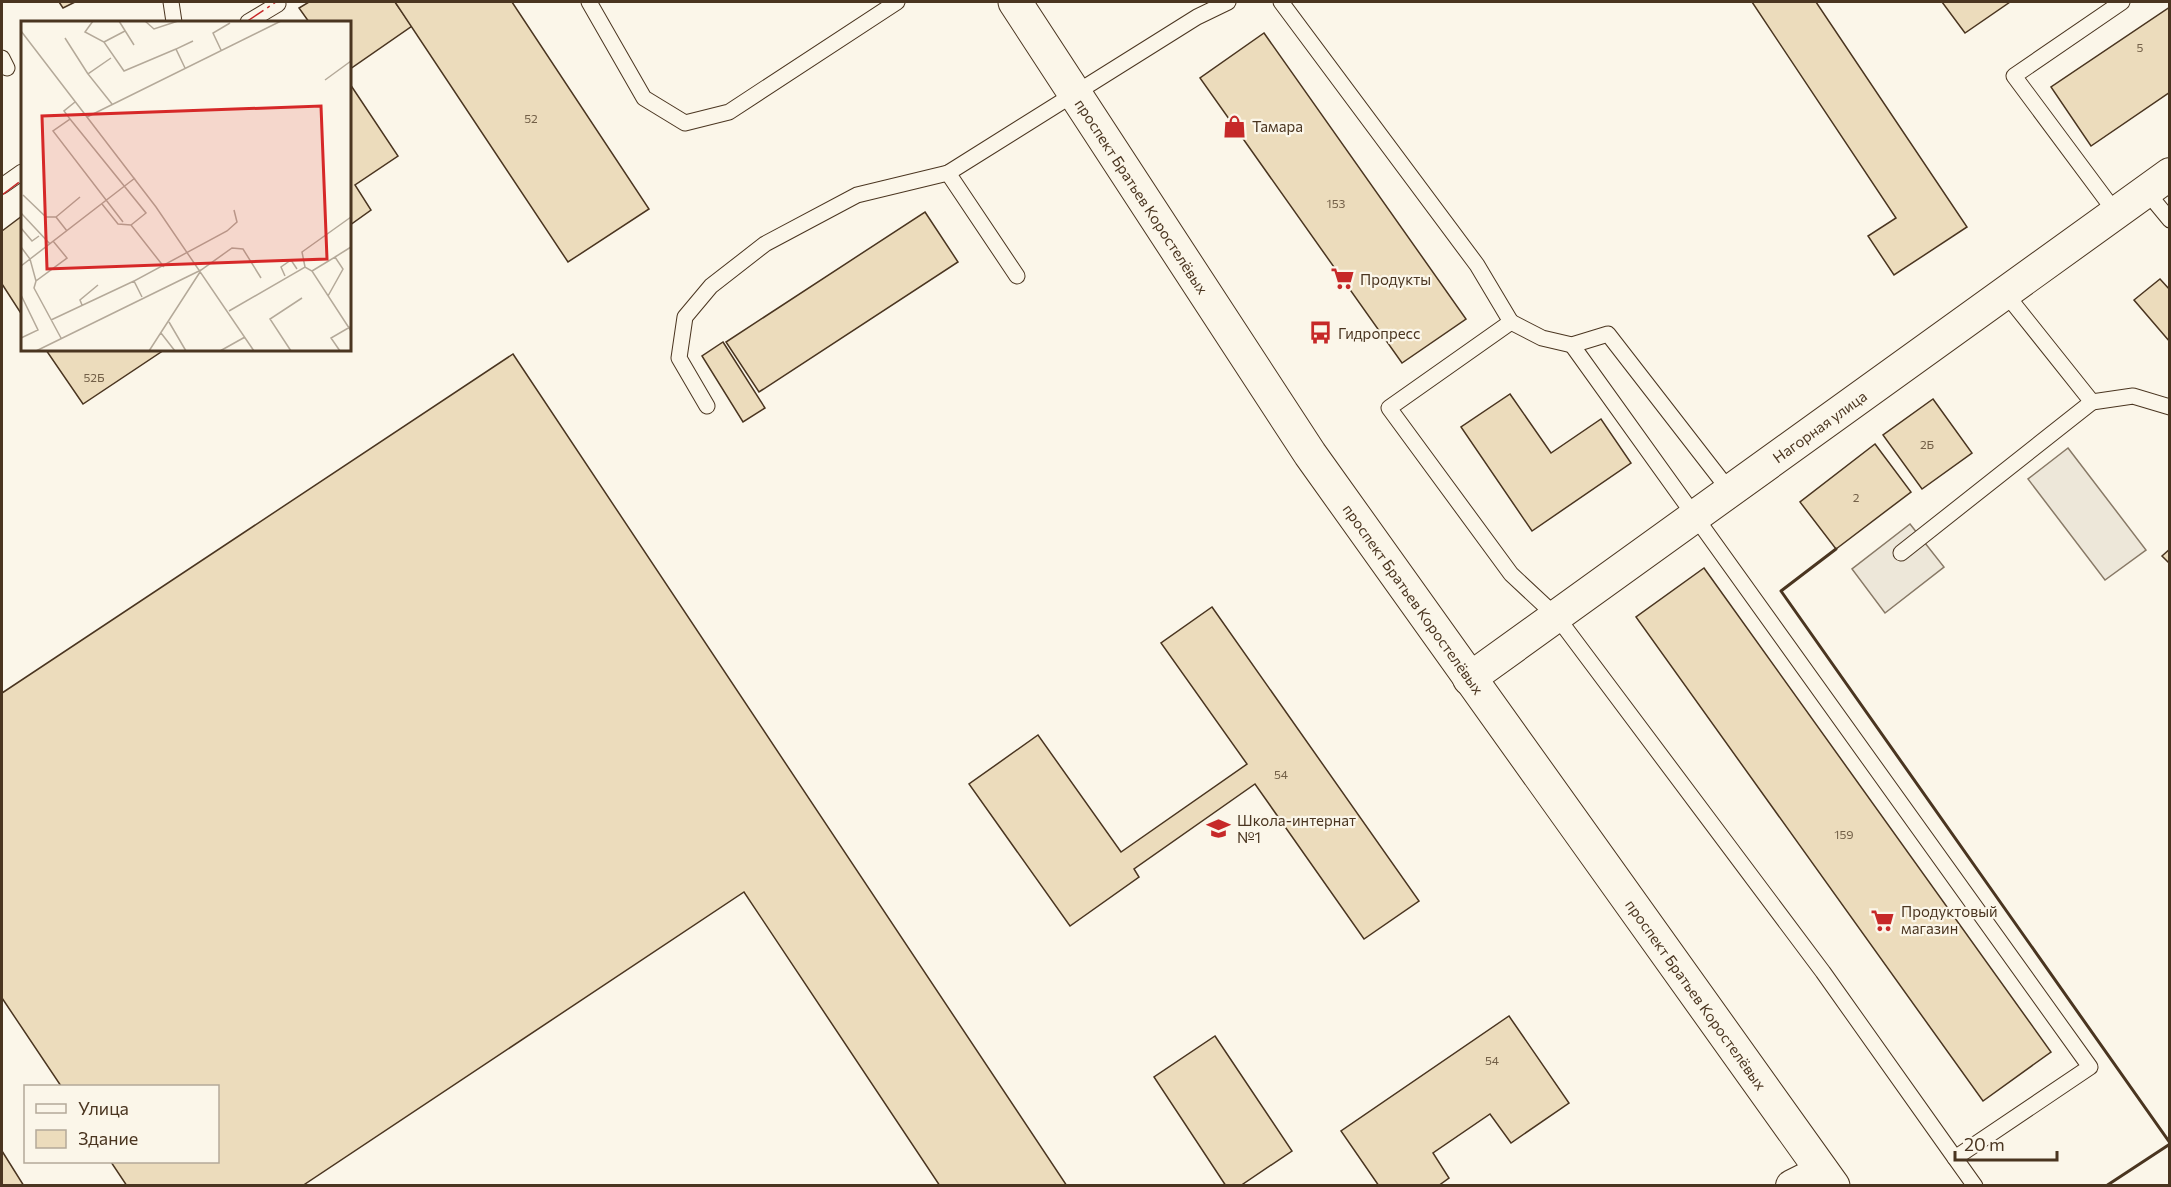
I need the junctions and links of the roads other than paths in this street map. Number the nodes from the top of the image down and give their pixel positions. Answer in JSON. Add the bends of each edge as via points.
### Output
{"nodes":[{"id":1,"x":171,"y":2,"type":"edge"},
{"id":2,"x":279,"y":2,"type":"edge"},
{"id":3,"x":588,"y":2,"type":"edge"},
{"id":4,"x":897,"y":2,"type":"edge"},
{"id":5,"x":1015,"y":2,"type":"edge"},
{"id":6,"x":1228,"y":2,"type":"edge"},
{"id":7,"x":1281,"y":2,"type":"edge"},
{"id":8,"x":2122,"y":2,"type":"edge"},
{"id":9,"x":174,"y":21,"type":"edge"},
{"id":10,"x":250,"y":21,"type":"edge"},
{"id":11,"x":1074,"y":93,"type":"junction"},
{"id":12,"x":21,"y":173,"type":"edge"},
{"id":13,"x":948,"y":173,"type":"junction"},
{"id":14,"x":2158,"y":183,"type":"edge"},
{"id":15,"x":2,"y":186,"type":"edge"},
{"id":16,"x":2116,"y":213,"type":"junction"},
{"id":17,"x":2169,"y":220,"type":"edge"},
{"id":18,"x":1017,"y":276,"type":"dead end"},
{"id":19,"x":2005,"y":293,"type":"junction"},
{"id":20,"x":1511,"y":322,"type":"junction"},
{"id":21,"x":1572,"y":345,"type":"junction"},
{"id":22,"x":2092,"y":402,"type":"junction"},
{"id":23,"x":707,"y":406,"type":"dead end"},
{"id":24,"x":2169,"y":407,"type":"edge"},
{"id":25,"x":1729,"y":490,"type":"junction"},
{"id":26,"x":1695,"y":517,"type":"junction"},
{"id":27,"x":1901,"y":553,"type":"dead end"},
{"id":28,"x":1557,"y":616,"type":"junction"},
{"id":29,"x":1469,"y":679,"type":"junction"},
{"id":30,"x":1954,"y":1158,"type":"junction"},
{"id":31,"x":1827,"y":1178,"type":"edge"},
{"id":32,"x":1792,"y":1185,"type":"edge"},
{"id":33,"x":1975,"y":1185,"type":"edge"}],
"edges":[{"from":1,"to":9,"type":"lane"},
{"from":2,"to":10,"type":"lane"},
{"from":3,"to":4,"type":"lane","via":[[644,98],[685,123],[729,112]]},
{"from":5,"to":11,"type":"main road","name":"проспект Братьев Коростелёвых"},
{"from":6,"to":11,"type":"lane"},
{"from":7,"to":20,"type":"lane","via":[[1477,264]]},
{"from":8,"to":16,"type":"lane","via":[[2013,76]]},
{"from":11,"to":13,"type":"lane"},
{"from":11,"to":29,"type":"main road","name":"проспект Братьев Коростелёвых","via":[[1310,454]]},
{"from":12,"to":15,"type":"lane"},
{"from":13,"to":18,"type":"lane"},
{"from":13,"to":23,"type":"lane","via":[[857,195],[765,244],[711,286],[685,317],[679,358]]},
{"from":14,"to":16,"type":"street","name":"Нагорная улица"},
{"from":14,"to":17,"type":"lane"},
{"from":16,"to":19,"type":"street","name":"Нагорная улица"},
{"from":19,"to":22,"type":"lane"},
{"from":19,"to":25,"type":"street","name":"Нагорная улица"},
{"from":20,"to":21,"type":"lane","via":[[1542,338]]},
{"from":20,"to":28,"type":"lane","via":[[1389,408],[1511,574]]},
{"from":21,"to":25,"type":"lane","via":[[1608,334]]},
{"from":21,"to":26,"type":"lane"},
{"from":22,"to":24,"type":"lane","via":[[2133,396]]},
{"from":22,"to":27,"type":"lane"},
{"from":25,"to":26,"type":"street","name":"Нагорная улица"},
{"from":26,"to":28,"type":"street","name":"Нагорная улица"},
{"from":26,"to":30,"type":"lane","via":[[2090,1067]]},
{"from":28,"to":29,"type":"street","name":"Нагорная улица"},
{"from":28,"to":30,"type":"lane","via":[[1823,972]]},
{"from":29,"to":31,"type":"main road","name":"проспект Братьев Коростелёвых"},
{"from":30,"to":33,"type":"lane"},
{"from":31,"to":32,"type":"street"}]}
